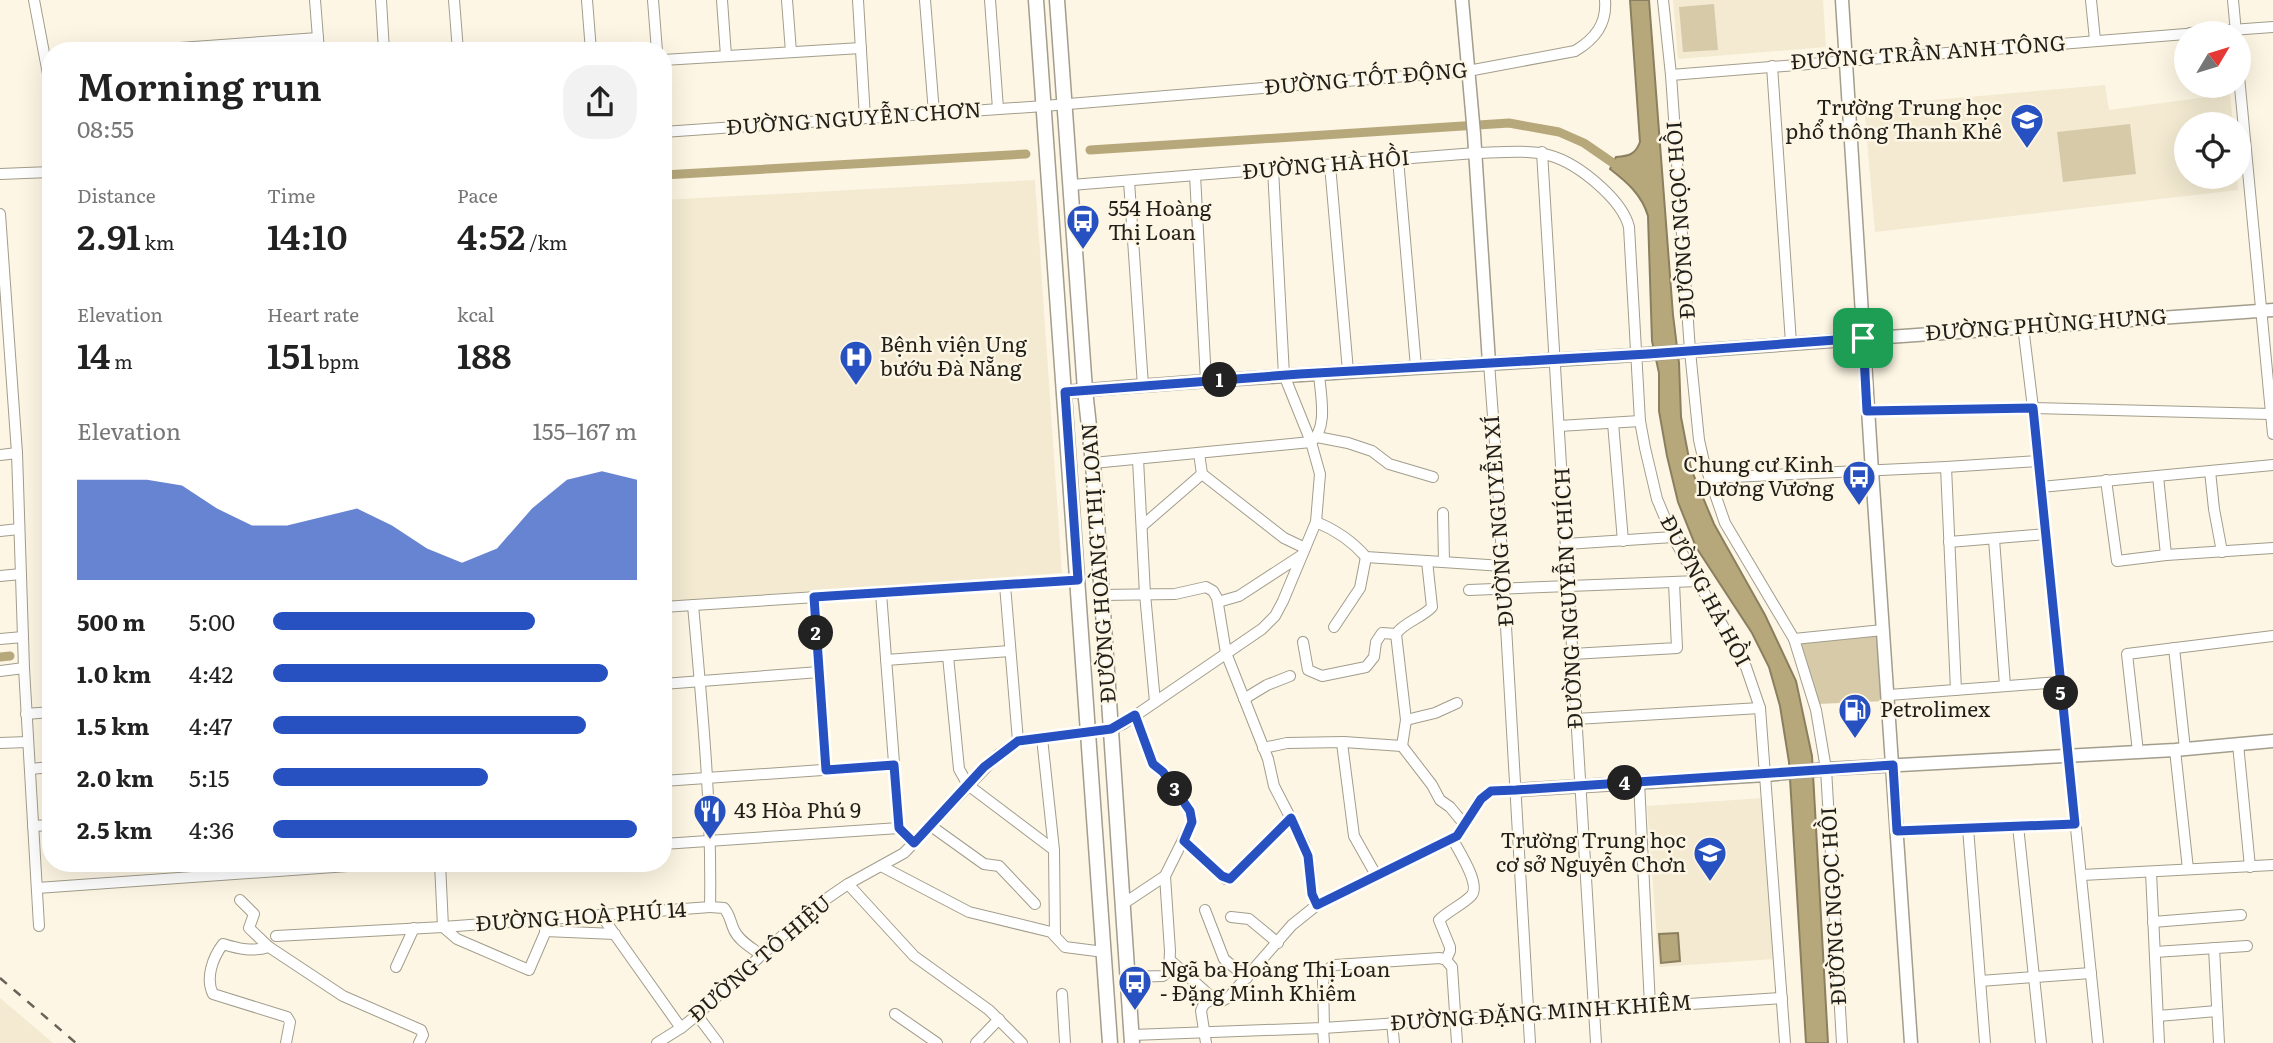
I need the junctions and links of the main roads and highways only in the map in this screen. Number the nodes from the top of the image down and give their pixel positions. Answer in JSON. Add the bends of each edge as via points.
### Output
{"nodes":[{"id":1,"x":1036,"y":0,"type":"edge"},
{"id":2,"x":1057,"y":0,"type":"edge"},
{"id":3,"x":1132,"y":1039,"type":"edge"},
{"id":4,"x":1110,"y":1043,"type":"edge"}],
"edges":[{"from":1,"to":4,"type":"main road","name":"ĐƯỜNG HOÀNG THỊ LOAN"},
{"from":2,"to":3,"type":"main road","name":"ĐƯỜNG HOÀNG THỊ LOAN"}]}
